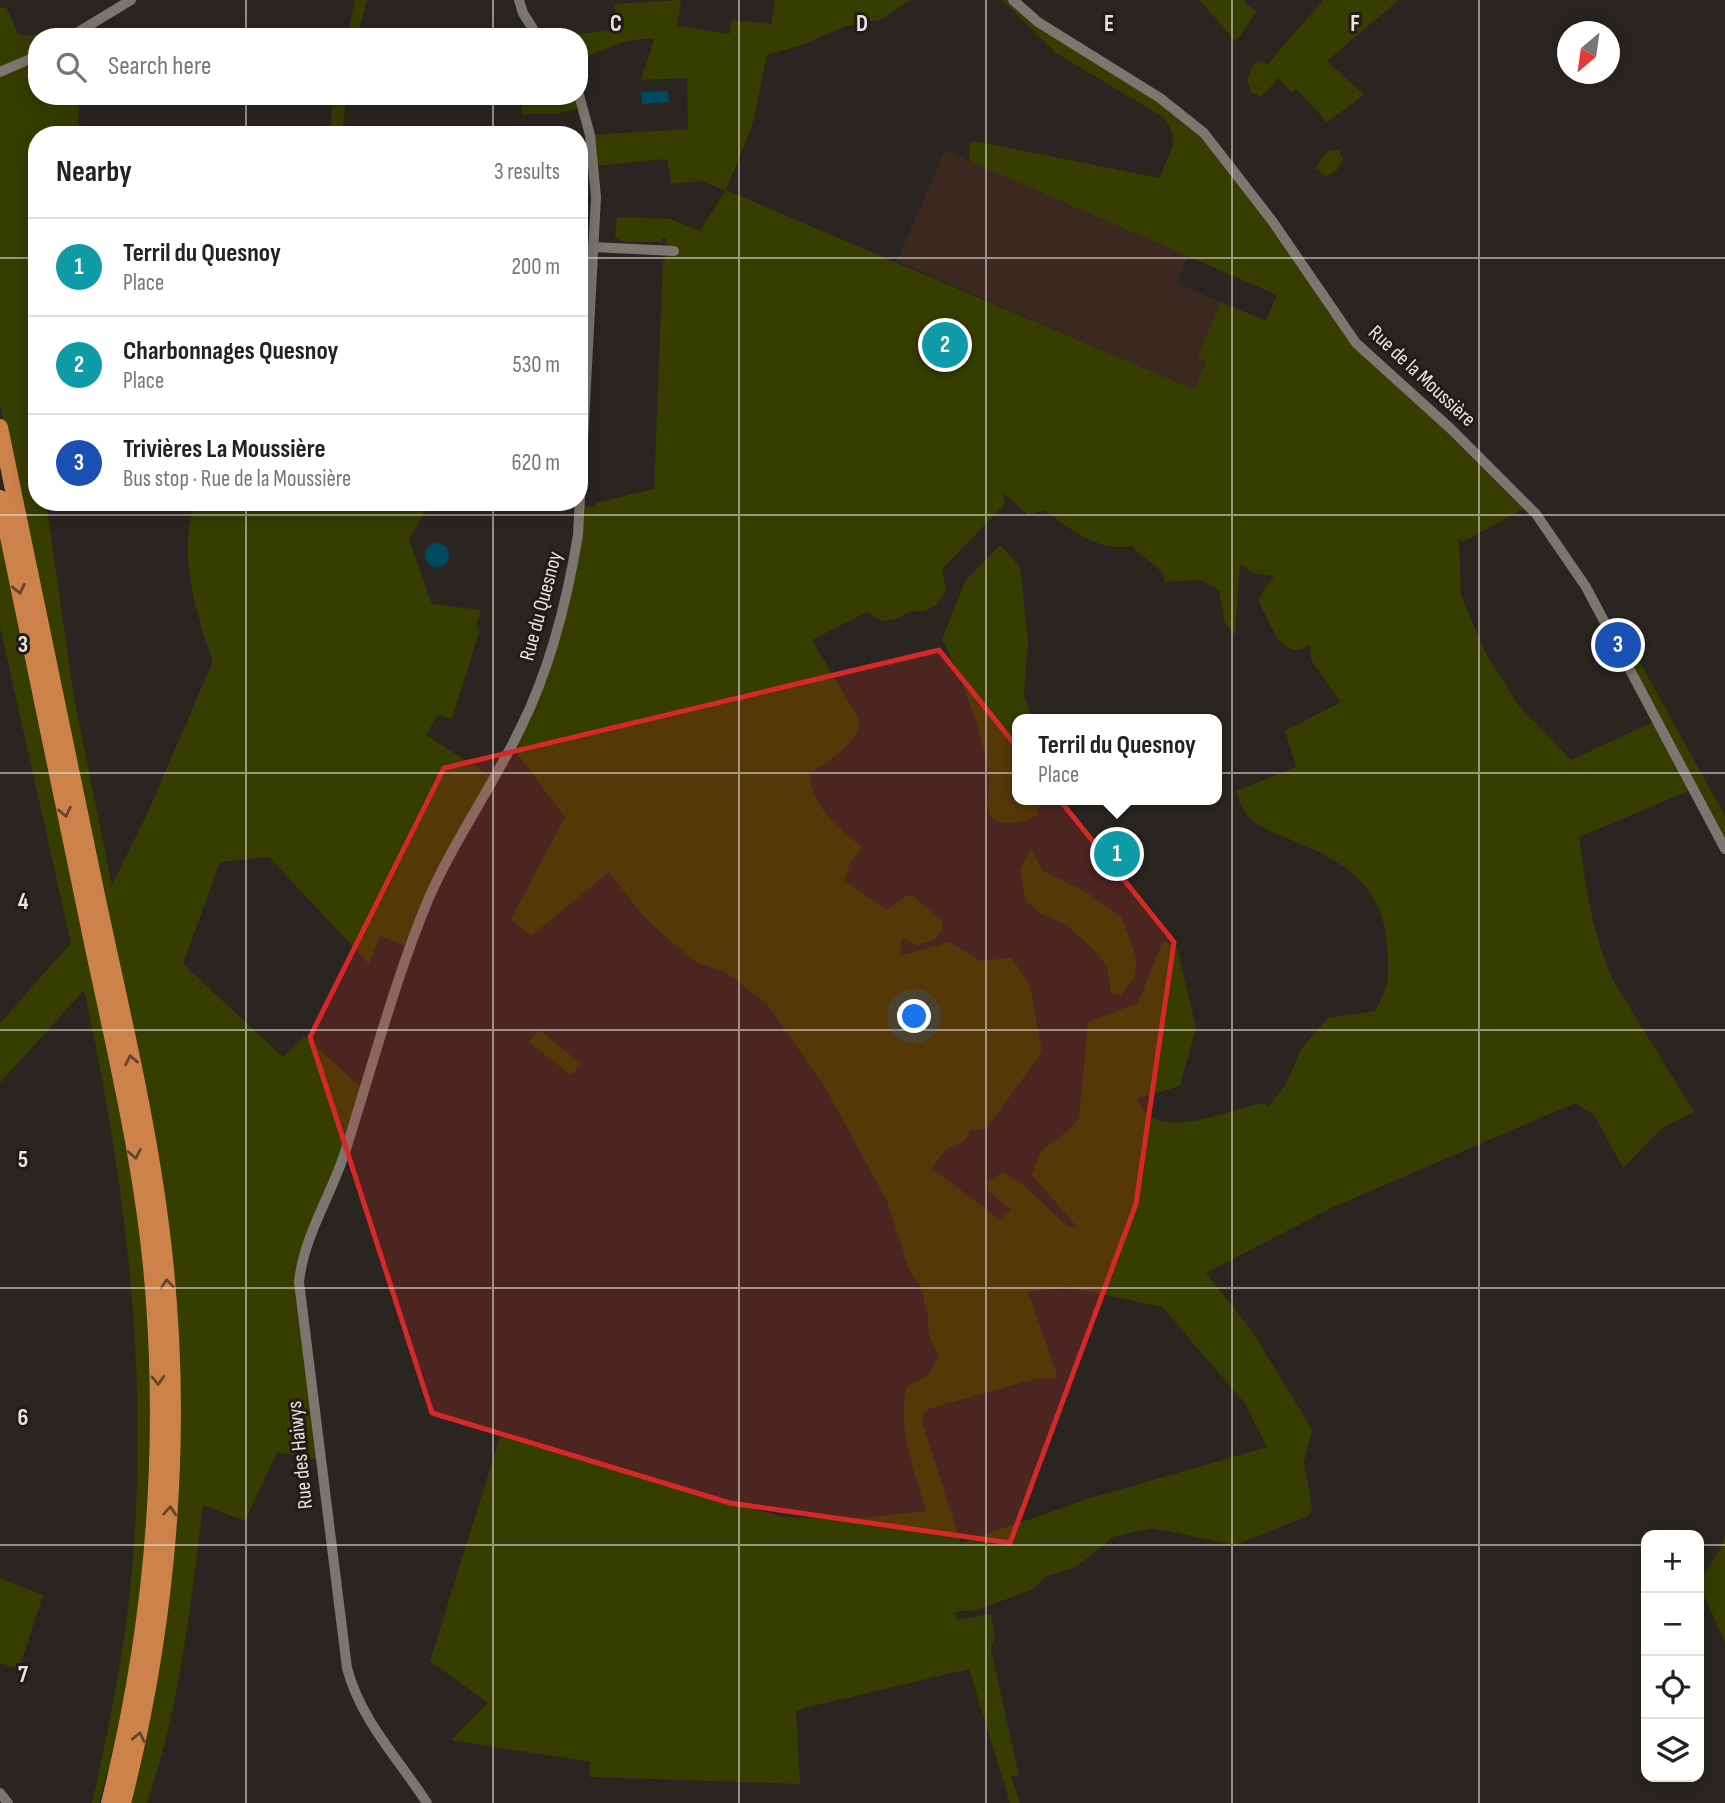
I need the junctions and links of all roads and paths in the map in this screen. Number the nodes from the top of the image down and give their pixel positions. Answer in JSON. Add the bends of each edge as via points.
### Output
{"nodes":[{"id":1,"x":131,"y":0,"type":"edge"},
{"id":2,"x":519,"y":0,"type":"edge"},
{"id":3,"x":1013,"y":0,"type":"edge"},
{"id":4,"x":85,"y":28,"type":"edge"},
{"id":5,"x":532,"y":28,"type":"edge"},
{"id":6,"x":28,"y":60,"type":"edge"},
{"id":7,"x":0,"y":72,"type":"edge"},
{"id":8,"x":582,"y":105,"type":"edge"},
{"id":9,"x":588,"y":126,"type":"edge"},
{"id":10,"x":588,"y":128,"type":"edge"},
{"id":11,"x":593,"y":247,"type":"junction"},
{"id":12,"x":674,"y":251,"type":"dead end"},
{"id":13,"x":588,"y":343,"type":"edge"},
{"id":14,"x":0,"y":428,"type":"edge"},
{"id":15,"x":0,"y":498,"type":"edge"},
{"id":16,"x":579,"y":511,"type":"edge"},
{"id":17,"x":1725,"y":849,"type":"edge"},
{"id":18,"x":364,"y":1090,"type":"joint"},
{"id":19,"x":0,"y":1793,"type":"edge"},
{"id":20,"x":8,"y":1803,"type":"edge"},
{"id":21,"x":108,"y":1803,"type":"edge"},
{"id":22,"x":123,"y":1803,"type":"edge"},
{"id":23,"x":427,"y":1803,"type":"edge"}],
"edges":[{"from":1,"to":4,"type":"street"},
{"from":2,"to":5,"type":"street"},
{"from":3,"to":17,"type":"street","name":"Rue de la Moussière","via":[[1038,22],[1160,98],[1204,133],[1266,212],[1356,343],[1459,436],[1536,514],[1586,587]]},
{"from":6,"to":7,"type":"street"},
{"from":8,"to":9,"type":"street","name":"Rue du Quesnoy"},
{"from":10,"to":11,"type":"street","name":"Rue du Quesnoy","via":[[596,197]]},
{"from":11,"to":12,"type":"street"},
{"from":11,"to":13,"type":"street","name":"Rue du Quesnoy"},
{"from":22,"to":14,"type":"highway","one_way":true,"via":[[146,1701],[166,1559],[173,1408],[168,1300],[141,1109]]},
{"from":15,"to":21,"type":"highway","one_way":true,"via":[[128,1114],[154,1300],[159,1411],[152,1557],[132,1700]]},
{"from":16,"to":18,"type":"street","name":"Rue du Quesnoy","via":[[555,641],[523,725],[428,902]]},
{"from":18,"to":23,"type":"street","name":"Rue des Haiwys","via":[[343,1157],[304,1252],[300,1301],[347,1668],[375,1730]]},
{"from":19,"to":20,"type":"street"}]}
